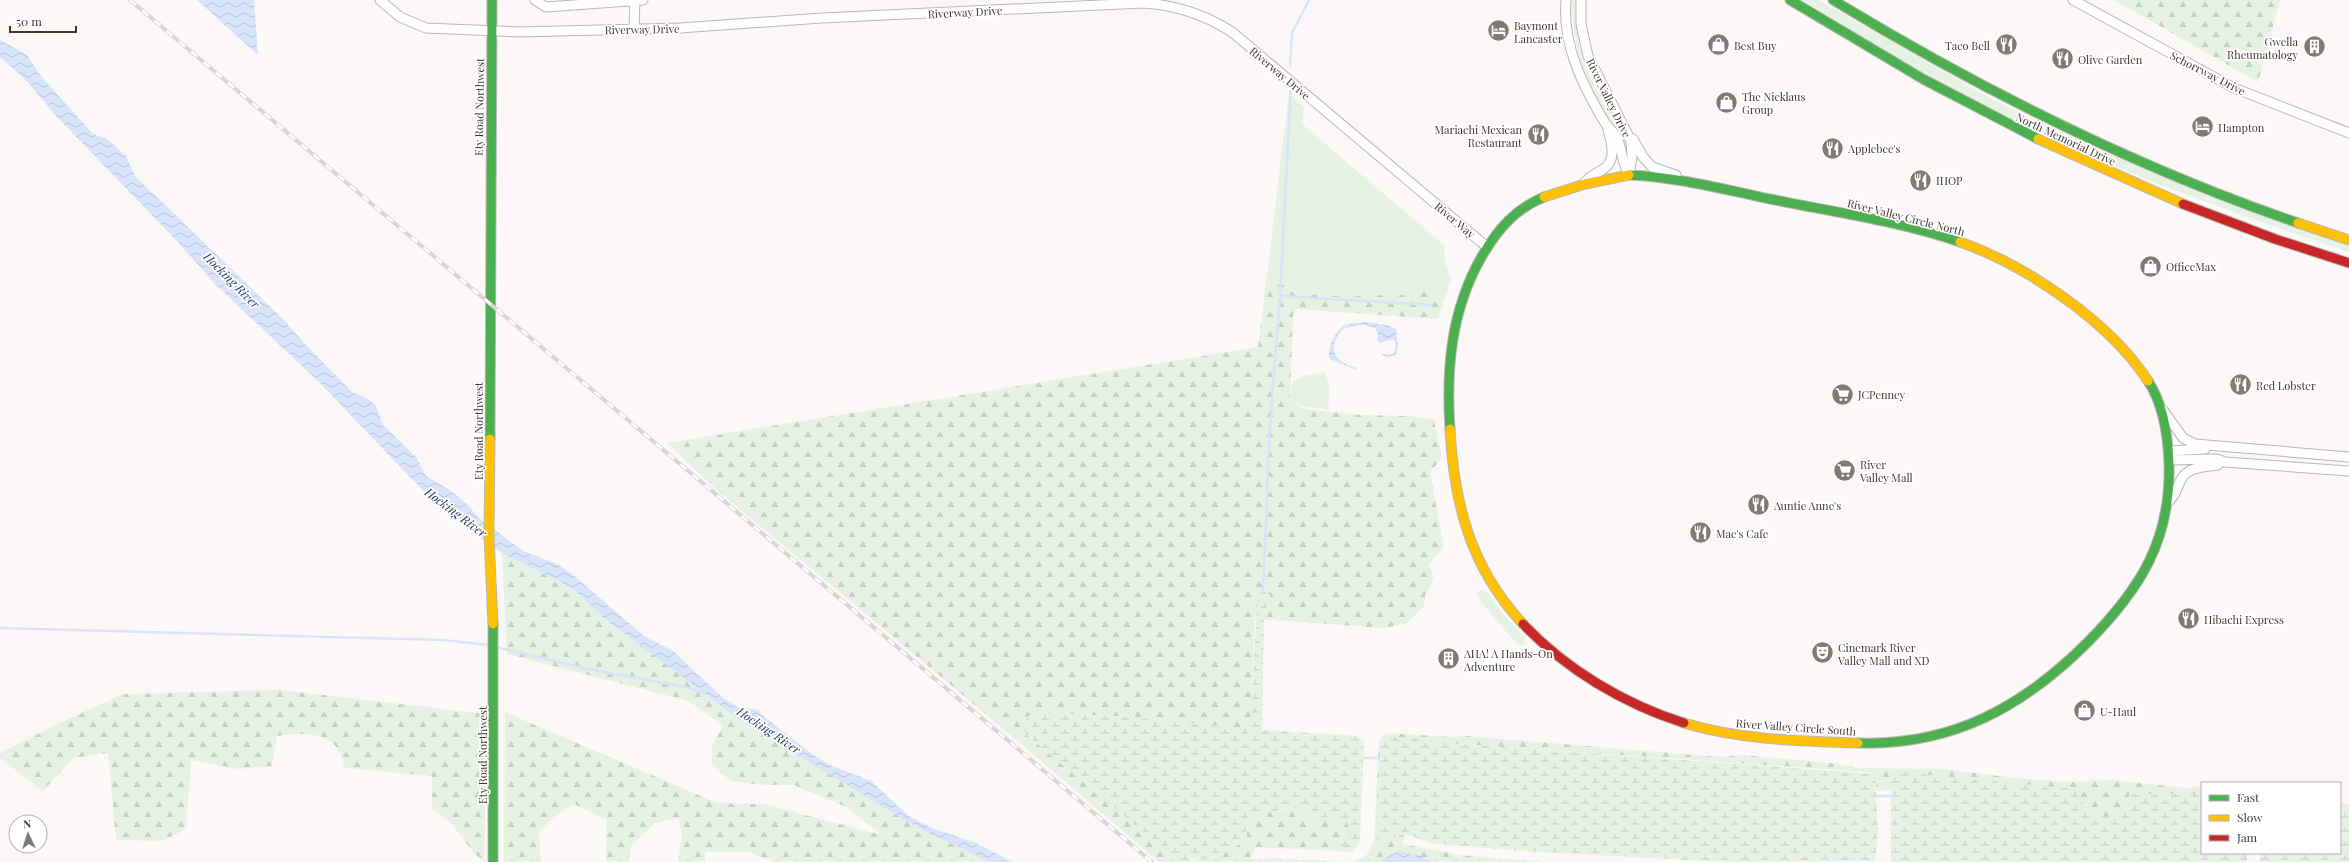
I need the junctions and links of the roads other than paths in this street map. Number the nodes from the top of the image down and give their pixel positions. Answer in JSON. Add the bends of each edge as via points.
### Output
{"nodes":[{"id":1,"x":380,"y":0,"type":"edge"},
{"id":2,"x":492,"y":0,"type":"edge"},
{"id":3,"x":635,"y":0,"type":"edge"},
{"id":4,"x":643,"y":0,"type":"edge"},
{"id":5,"x":1566,"y":0,"type":"edge"},
{"id":6,"x":1582,"y":0,"type":"edge"},
{"id":7,"x":1790,"y":0,"type":"edge"},
{"id":8,"x":1833,"y":0,"type":"edge"},
{"id":9,"x":2073,"y":0,"type":"edge"},
{"id":10,"x":536,"y":1,"type":"edge"},
{"id":11,"x":634,"y":29,"type":"junction"},
{"id":12,"x":492,"y":32,"type":"junction"},
{"id":13,"x":1606,"y":125,"type":"junction"},
{"id":14,"x":1628,"y":132,"type":"junction"},
{"id":15,"x":2349,"y":133,"type":"edge"},
{"id":16,"x":1629,"y":175,"type":"junction"},
{"id":17,"x":1682,"y":180,"type":"junction"},
{"id":18,"x":1585,"y":182,"type":"junction"},
{"id":19,"x":1422,"y":193,"type":"joint"},
{"id":20,"x":2349,"y":240,"type":"edge"},
{"id":21,"x":1487,"y":247,"type":"junction"},
{"id":22,"x":2349,"y":263,"type":"edge"},
{"id":23,"x":2162,"y":409,"type":"junction"},
{"id":24,"x":2224,"y":447,"type":"junction"},
{"id":25,"x":2169,"y":455,"type":"junction"},
{"id":26,"x":2349,"y":457,"type":"edge"},
{"id":27,"x":2225,"y":462,"type":"junction"},
{"id":28,"x":2349,"y":471,"type":"edge"},
{"id":29,"x":2170,"y":500,"type":"junction"},
{"id":30,"x":493,"y":862,"type":"edge"}],
"edges":[{"from":1,"to":12,"type":"street","name":"Riverway Drive","via":[[400,17],[426,28]]},
{"from":2,"to":12,"type":"street","name":"Ety Road Northwest"},
{"from":3,"to":4,"type":"street"},
{"from":3,"to":10,"type":"street","via":[[546,6]]},
{"from":3,"to":11,"type":"street"},
{"from":5,"to":13,"type":"street","name":"River Valley Drive","via":[[1565,20],[1572,53],[1579,73]]},
{"from":6,"to":14,"type":"street","name":"River Valley Drive","via":[[1581,24],[1588,56]]},
{"from":7,"to":22,"type":"street","name":"North Memorial Drive","via":[[1880,56],[2056,148],[2213,215]]},
{"from":8,"to":20,"type":"street","name":"North Memorial Drive","via":[[1971,81],[2102,146],[2237,202]]},
{"from":9,"to":15,"type":"street","name":"Schorrway Drive","via":[[2234,88]]},
{"from":11,"to":12,"type":"street","name":"Riverway Drive"},
{"from":11,"to":19,"type":"street","name":"Riverway Drive","via":[[1165,4],[1202,15],[1232,32]]},
{"from":12,"to":30,"type":"street","name":"Ety Road Northwest","via":[[489,536],[494,636]]},
{"from":13,"to":16,"type":"street","name":"River Valley Drive","via":[[1618,140],[1622,162]]},
{"from":13,"to":18,"type":"street","name":"River Valley Circle South","via":[[1612,141],[1612,158],[1604,169]]},
{"from":14,"to":16,"type":"street","name":"River Valley Drive","via":[[1632,149]]},
{"from":14,"to":17,"type":"street","name":"River Valley Circle North","via":[[1652,167],[1675,173]]},
{"from":16,"to":17,"type":"street","name":"River Valley Circle North"},
{"from":16,"to":18,"type":"street","name":"River Valley Circle South"},
{"from":17,"to":23,"type":"street","name":"River Valley Circle North","via":[[1884,222],[1938,235],[1989,253],[2055,292],[2114,339],[2148,377]]},
{"from":18,"to":21,"type":"street","name":"River Valley Circle South","via":[[1518,210],[1496,233]]},
{"from":19,"to":21,"type":"street","name":"River Way"},
{"from":21,"to":29,"type":"street","name":"River Valley Circle South","via":[[1469,279],[1459,304],[1449,358],[1448,388],[1453,468],[1460,512],[1468,538],[1497,591],[1539,640],[1578,671],[1606,688],[1674,719],[1700,728],[1751,737],[1868,743],[1926,738],[1957,730],[1994,715],[2038,688],[2061,670],[2134,591],[2156,550]]},
{"from":23,"to":24,"type":"street","via":[[2182,438],[2195,444]]},
{"from":23,"to":25,"type":"street","name":"River Valley Circle North"},
{"from":24,"to":25,"type":"street"},
{"from":24,"to":26,"type":"street"},
{"from":25,"to":27,"type":"street"},
{"from":25,"to":29,"type":"street","name":"River Valley Circle South"},
{"from":27,"to":28,"type":"street"},
{"from":27,"to":29,"type":"street","via":[[2188,472]]}]}
